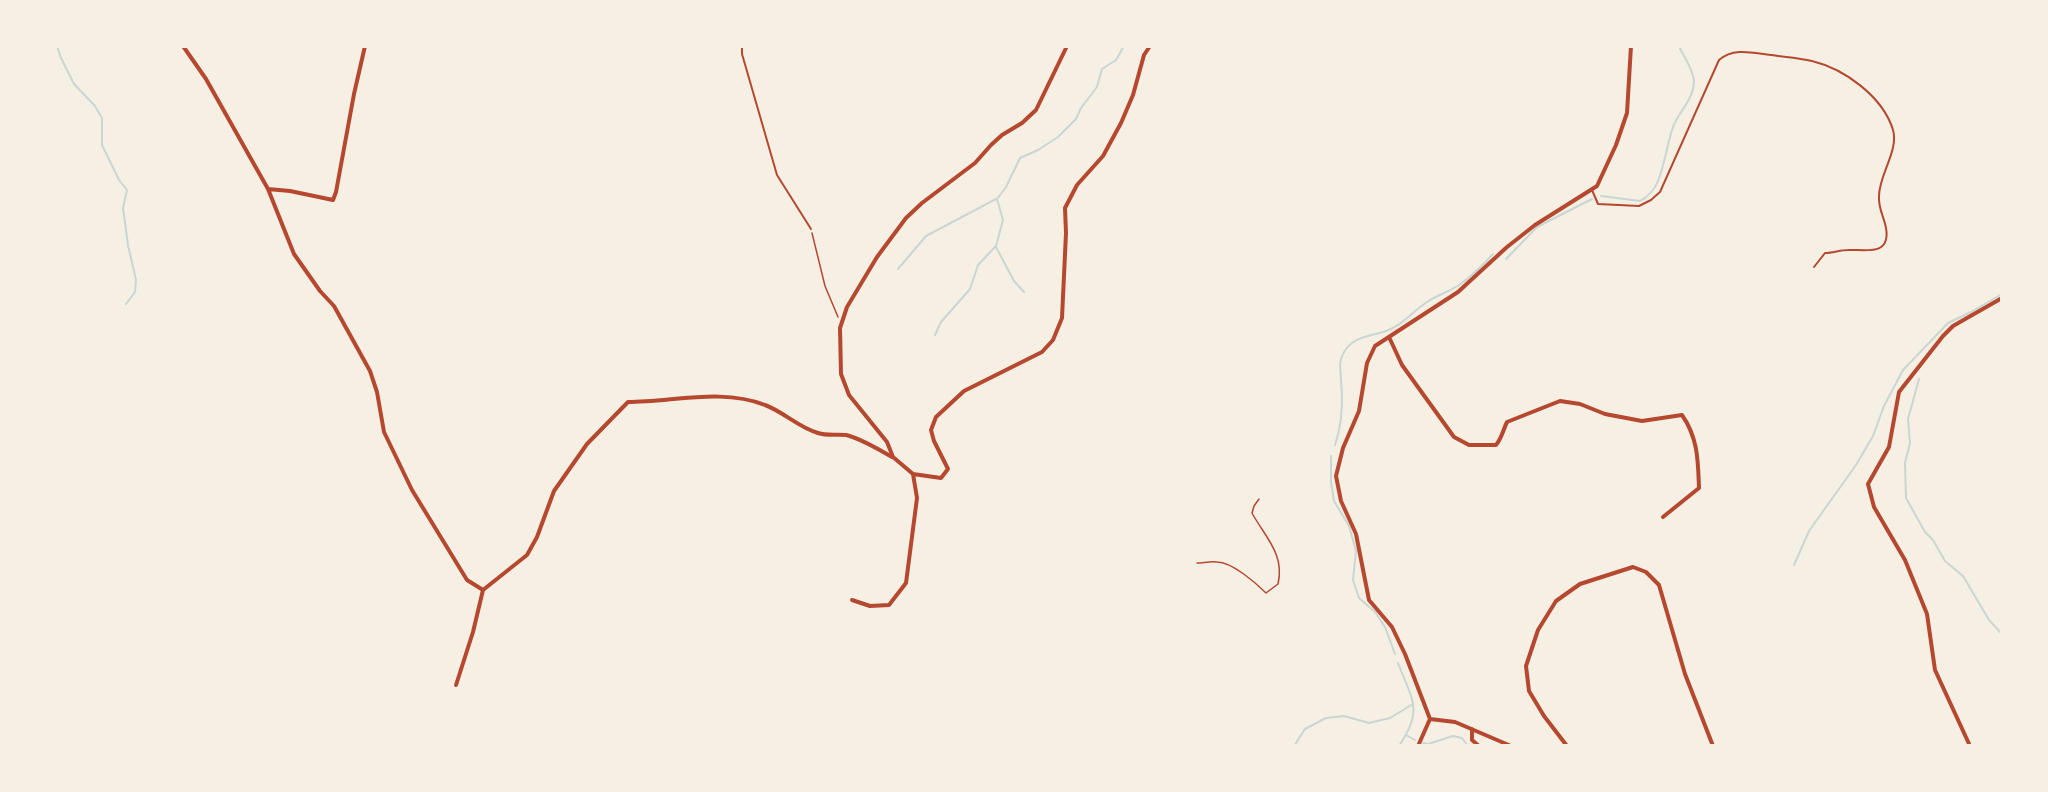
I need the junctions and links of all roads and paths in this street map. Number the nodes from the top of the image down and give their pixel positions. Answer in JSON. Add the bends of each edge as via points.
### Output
{"nodes":[{"id":1,"x":183,"y":46,"type":"edge"},
{"id":2,"x":365,"y":46,"type":"edge"},
{"id":3,"x":742,"y":46,"type":"edge"},
{"id":4,"x":1067,"y":46,"type":"edge"},
{"id":5,"x":1149,"y":46,"type":"edge"},
{"id":6,"x":1631,"y":46,"type":"edge"},
{"id":7,"x":268,"y":189,"type":"junction"},
{"id":8,"x":1592,"y":190,"type":"junction"},
{"id":9,"x":811,"y":229,"type":"joint"},
{"id":10,"x":1814,"y":267,"type":"dead end"},
{"id":11,"x":2001,"y":298,"type":"edge"},
{"id":12,"x":841,"y":324,"type":"junction"},
{"id":13,"x":1389,"y":337,"type":"junction"},
{"id":14,"x":893,"y":457,"type":"junction"},
{"id":15,"x":913,"y":474,"type":"junction"},
{"id":16,"x":1259,"y":499,"type":"dead end"},
{"id":17,"x":1663,"y":517,"type":"dead end"},
{"id":18,"x":1197,"y":563,"type":"dead end"},
{"id":19,"x":483,"y":590,"type":"junction"},
{"id":20,"x":852,"y":600,"type":"dead end"},
{"id":21,"x":456,"y":685,"type":"dead end"},
{"id":22,"x":1430,"y":719,"type":"junction"},
{"id":23,"x":1472,"y":729,"type":"junction"},
{"id":24,"x":1418,"y":746,"type":"edge"},
{"id":25,"x":1479,"y":746,"type":"edge"},
{"id":26,"x":1511,"y":746,"type":"edge"},
{"id":27,"x":1567,"y":746,"type":"edge"},
{"id":28,"x":1713,"y":746,"type":"edge"},
{"id":29,"x":1970,"y":746,"type":"edge"}],
"edges":[{"from":1,"to":7,"type":"street"},
{"from":2,"to":7,"type":"street","via":[[333,200]]},
{"from":3,"to":9,"type":"lane","via":[[777,175]]},
{"from":4,"to":12,"type":"street","via":[[1035,110],[906,218],[877,256]]},
{"from":5,"to":15,"type":"street","via":[[1117,130],[1065,208],[1062,318],[1053,340],[1042,352],[964,391],[936,417],[931,430],[948,469],[941,478]]},
{"from":6,"to":8,"type":"street","via":[[1627,113],[1616,146]]},
{"from":7,"to":19,"type":"street","via":[[294,254],[334,306],[370,371],[384,432],[412,490],[467,580]]},
{"from":8,"to":10,"type":"lane","via":[[1598,204],[1639,207],[1659,192],[1719,60],[1727,53],[1749,52],[1812,61],[1847,77],[1874,98],[1889,120],[1894,141],[1879,190],[1879,208],[1886,227],[1884,243],[1870,252],[1851,249],[1825,253]]},
{"from":8,"to":13,"type":"street","via":[[1535,225],[1458,292]]},
{"from":9,"to":12,"type":"path","via":[[825,286]]},
{"from":11,"to":29,"type":"street","via":[[1953,326],[1899,392],[1888,447],[1868,484],[1874,507],[1905,560],[1927,614],[1935,670]]},
{"from":12,"to":14,"type":"street","via":[[841,374],[849,395],[887,442]]},
{"from":13,"to":17,"type":"street","via":[[1402,365],[1454,436],[1469,445],[1496,445],[1507,422],[1560,401],[1642,421],[1682,415],[1692,429],[1699,488]]},
{"from":13,"to":22,"type":"street","via":[[1375,346],[1367,363],[1359,411],[1336,476],[1341,501],[1356,534],[1369,600],[1392,627]]},
{"from":14,"to":15,"type":"street"},
{"from":14,"to":19,"type":"street","via":[[847,435],[820,434],[765,405],[744,400],[692,397],[628,402],[587,444],[556,489],[527,555]]},
{"from":15,"to":20,"type":"street","via":[[917,498],[906,583],[889,605],[870,606]]},
{"from":16,"to":18,"type":"path","via":[[1252,513],[1279,559],[1278,584],[1266,593],[1226,564]]},
{"from":19,"to":21,"type":"street"},
{"from":22,"to":23,"type":"street"},
{"from":22,"to":24,"type":"street"},
{"from":23,"to":25,"type":"street","via":[[1472,740]]},
{"from":23,"to":26,"type":"street"},
{"from":27,"to":28,"type":"street","via":[[1529,690],[1526,666],[1538,630],[1556,601],[1580,584],[1633,567],[1646,572],[1659,585],[1685,674]]}]}
